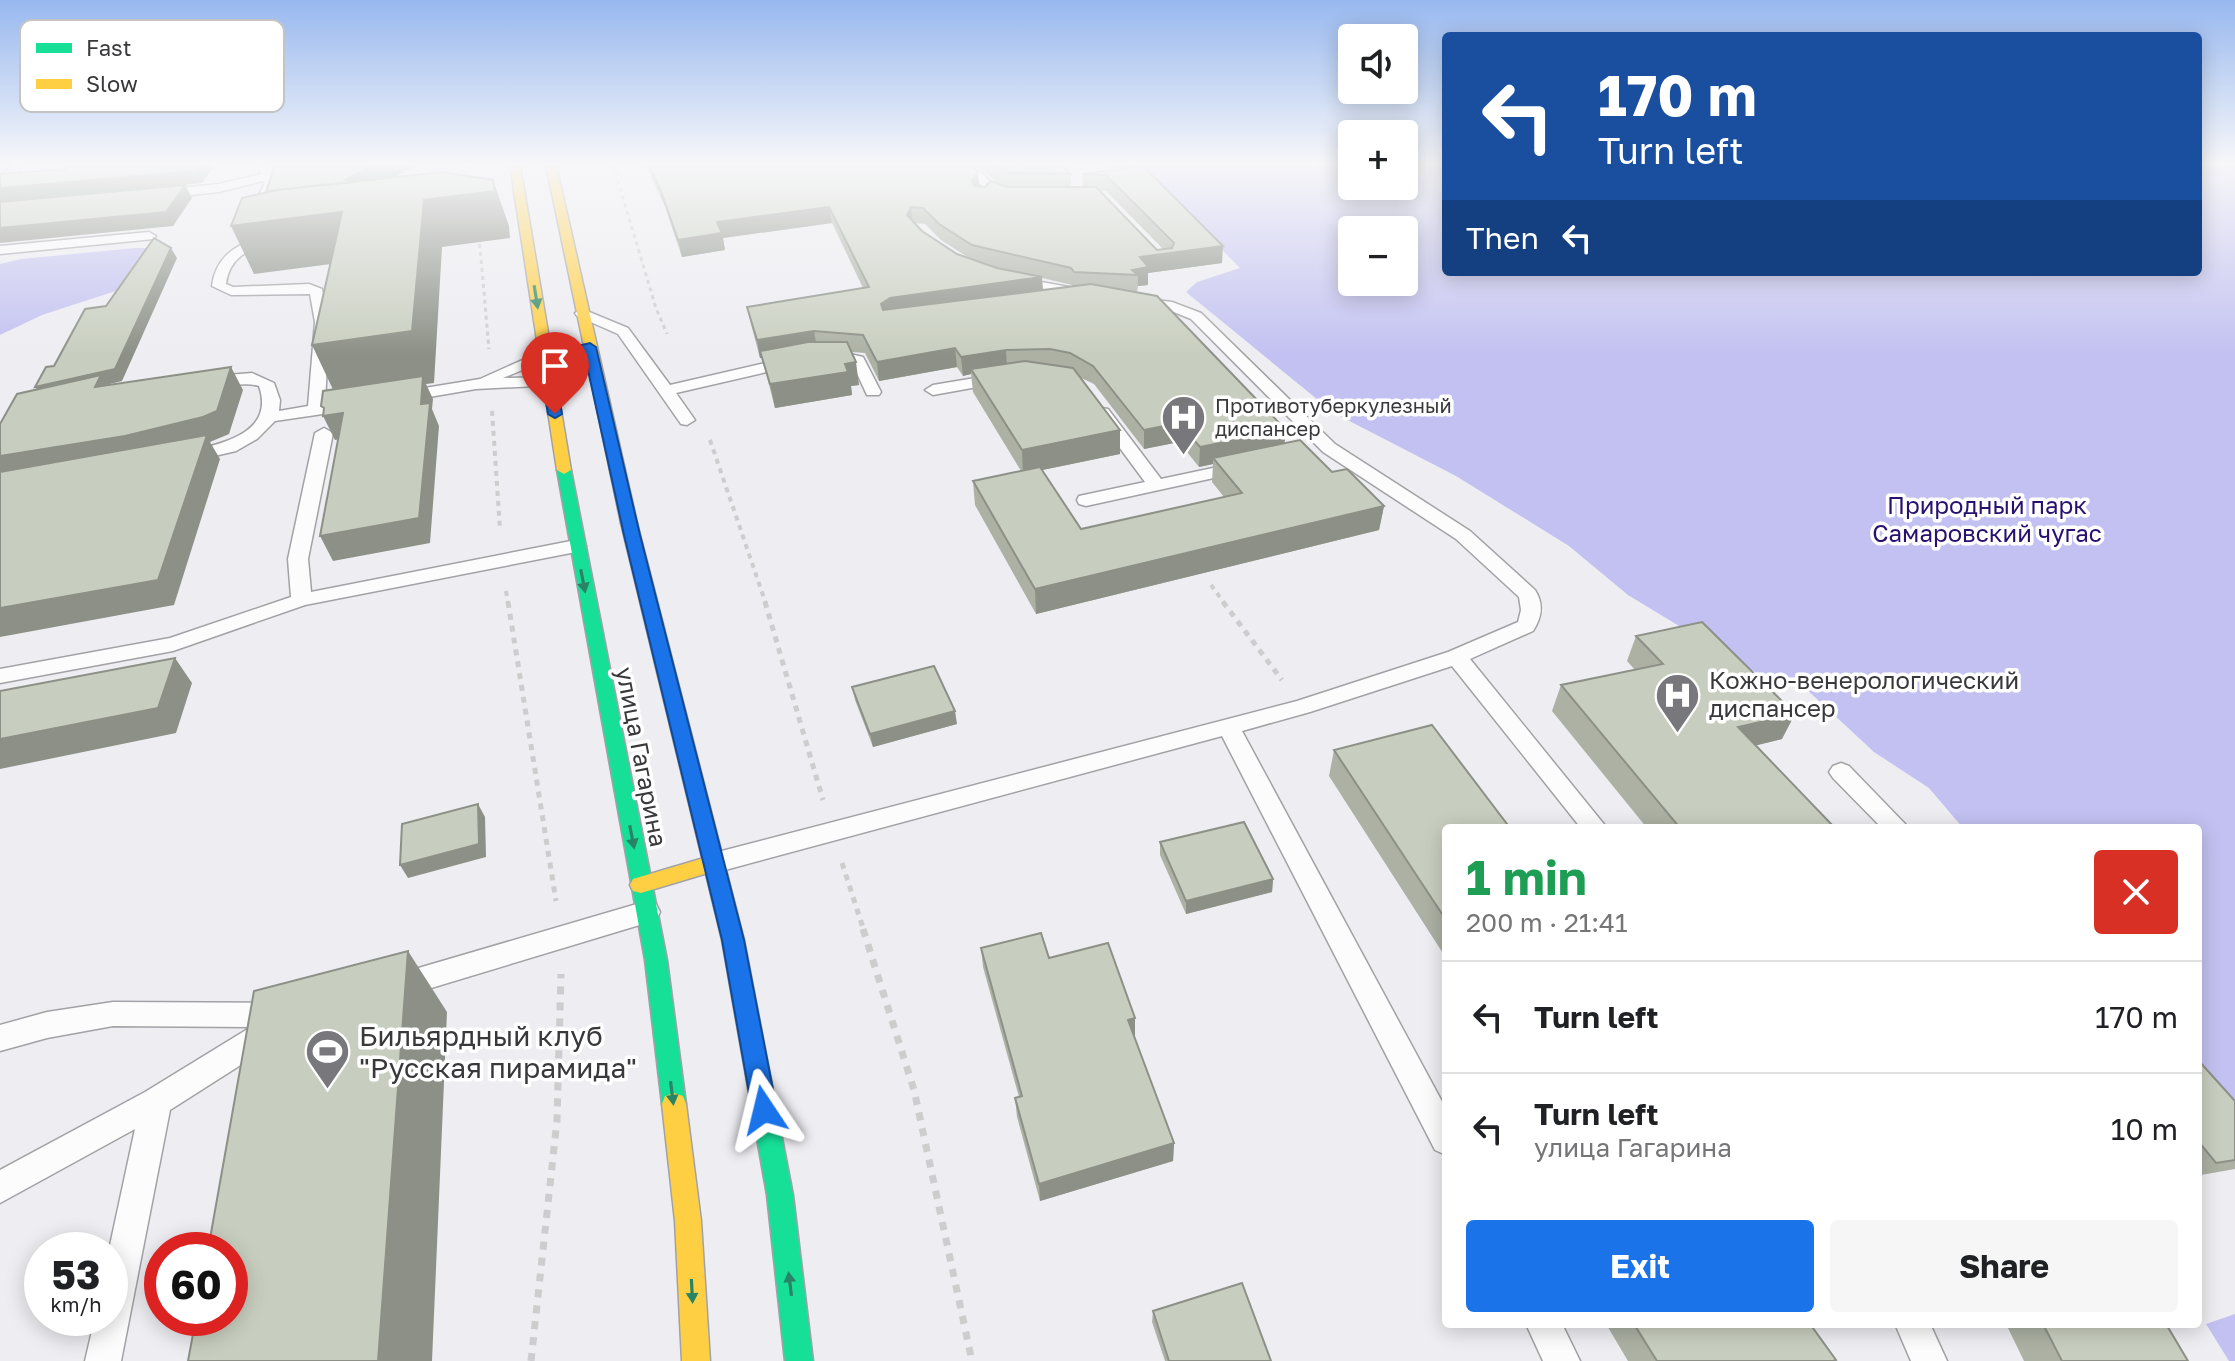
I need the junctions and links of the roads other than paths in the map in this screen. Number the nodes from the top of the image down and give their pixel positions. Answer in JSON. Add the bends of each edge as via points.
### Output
{"nodes":[{"id":1,"x":258,"y":229,"type":"edge"},
{"id":2,"x":260,"y":229,"type":"edge"},
{"id":3,"x":522,"y":229,"type":"edge"},
{"id":4,"x":564,"y":229,"type":"edge"},
{"id":5,"x":149,"y":236,"type":"dead end"},
{"id":6,"x":0,"y":250,"type":"edge"},
{"id":7,"x":227,"y":258,"type":"junction"},
{"id":8,"x":997,"y":277,"type":"edge"},
{"id":9,"x":1104,"y":297,"type":"junction"},
{"id":10,"x":1029,"y":303,"type":"edge"},
{"id":11,"x":582,"y":313,"type":"junction"},
{"id":12,"x":567,"y":351,"type":"junction"},
{"id":13,"x":1019,"y":375,"type":"edge"},
{"id":14,"x":193,"y":382,"type":"edge"},
{"id":15,"x":549,"y":382,"type":"junction"},
{"id":16,"x":476,"y":384,"type":"junction"},
{"id":17,"x":933,"y":390,"type":"dead end"},
{"id":18,"x":666,"y":391,"type":"junction"},
{"id":19,"x":873,"y":392,"type":"dead end"},
{"id":20,"x":1090,"y":397,"type":"edge"},
{"id":21,"x":316,"y":411,"type":"junction"},
{"id":22,"x":270,"y":417,"type":"junction"},
{"id":23,"x":687,"y":420,"type":"dead end"},
{"id":24,"x":324,"y":433,"type":"edge"},
{"id":25,"x":164,"y":462,"type":"edge"},
{"id":26,"x":1266,"y":462,"type":"edge"},
{"id":27,"x":1157,"y":485,"type":"junction"},
{"id":28,"x":1086,"y":500,"type":"dead end"},
{"id":29,"x":583,"y":545,"type":"junction"},
{"id":30,"x":301,"y":600,"type":"junction"},
{"id":31,"x":1456,"y":657,"type":"junction"},
{"id":32,"x":0,"y":676,"type":"edge"},
{"id":33,"x":1228,"y":726,"type":"junction"},
{"id":34,"x":1841,"y":772,"type":"dead end"},
{"id":35,"x":1592,"y":824,"type":"edge"},
{"id":36,"x":1893,"y":824,"type":"edge"},
{"id":37,"x":714,"y":863,"type":"junction"},
{"id":38,"x":644,"y":898,"type":"junction"},
{"id":39,"x":371,"y":994,"type":"edge"},
{"id":40,"x":0,"y":1038,"type":"edge"},
{"id":41,"x":156,"y":1102,"type":"junction"},
{"id":42,"x":1442,"y":1132,"type":"edge"},
{"id":43,"x":0,"y":1187,"type":"edge"},
{"id":44,"x":1545,"y":1328,"type":"edge"},
{"id":45,"x":1914,"y":1328,"type":"edge"},
{"id":46,"x":103,"y":1361,"type":"edge"},
{"id":47,"x":696,"y":1361,"type":"edge"},
{"id":48,"x":799,"y":1361,"type":"edge"},
{"id":49,"x":1562,"y":1361,"type":"edge"},
{"id":50,"x":1929,"y":1361,"type":"edge"}],
"edges":[{"from":1,"to":7,"type":"lane"},
{"from":2,"to":7,"type":"lane","via":[[253,242]]},
{"from":3,"to":12,"type":"main road","name":"улица Гагарина","one_way":true},
{"from":4,"to":11,"type":"main road","name":"улица Гагарина"},
{"from":5,"to":6,"type":"lane"},
{"from":7,"to":21,"type":"lane","via":[[219,286],[231,291],[317,292],[322,322]]},
{"from":8,"to":9,"type":"lane"},
{"from":9,"to":10,"type":"lane"},
{"from":9,"to":31,"type":"lane","via":[[1172,306],[1196,316],[1321,450],[1463,535],[1528,594],[1532,617],[1526,626]]},
{"from":11,"to":12,"type":"main road","name":"улица Гагарина"},
{"from":11,"to":18,"type":"lane","via":[[623,331]]},
{"from":12,"to":15,"type":"main road","name":"улица Гагарина"},
{"from":12,"to":16,"type":"lane"},
{"from":12,"to":37,"type":"main road","name":"улица Гагарина","via":[[625,536]]},
{"from":13,"to":17,"type":"lane"},
{"from":14,"to":22,"type":"lane","via":[[234,377],[266,383]]},
{"from":15,"to":16,"type":"lane"},
{"from":15,"to":29,"type":"main road","name":"улица Гагарина"},
{"from":16,"to":21,"type":"lane"},
{"from":18,"to":19,"type":"lane","via":[[841,355],[859,359]]},
{"from":18,"to":23,"type":"lane"},
{"from":20,"to":27,"type":"lane"},
{"from":21,"to":22,"type":"lane"},
{"from":22,"to":25,"type":"lane","via":[[230,447]]},
{"from":24,"to":30,"type":"lane","via":[[298,559]]},
{"from":26,"to":27,"type":"lane"},
{"from":27,"to":28,"type":"lane"},
{"from":29,"to":30,"type":"lane"},
{"from":29,"to":38,"type":"main road","name":"улица Гагарина","one_way":true},
{"from":30,"to":32,"type":"lane","via":[[173,644]]},
{"from":31,"to":33,"type":"lane"},
{"from":31,"to":35,"type":"lane"},
{"from":33,"to":37,"type":"lane"},
{"from":33,"to":42,"type":"lane"},
{"from":34,"to":36,"type":"lane"},
{"from":37,"to":38,"type":"main road"},
{"from":48,"to":37,"type":"main road","name":"улица Гагарина","one_way":true,"via":[[780,1195]]},
{"from":38,"to":39,"type":"lane"},
{"from":38,"to":47,"type":"main road","name":"улица Гагарина","one_way":true,"via":[[688,1221]]},
{"from":40,"to":41,"type":"lane","via":[[113,1014],[306,1013]]},
{"from":41,"to":43,"type":"lane"},
{"from":41,"to":46,"type":"lane"},
{"from":44,"to":49,"type":"lane"},
{"from":45,"to":50,"type":"lane"}]}
